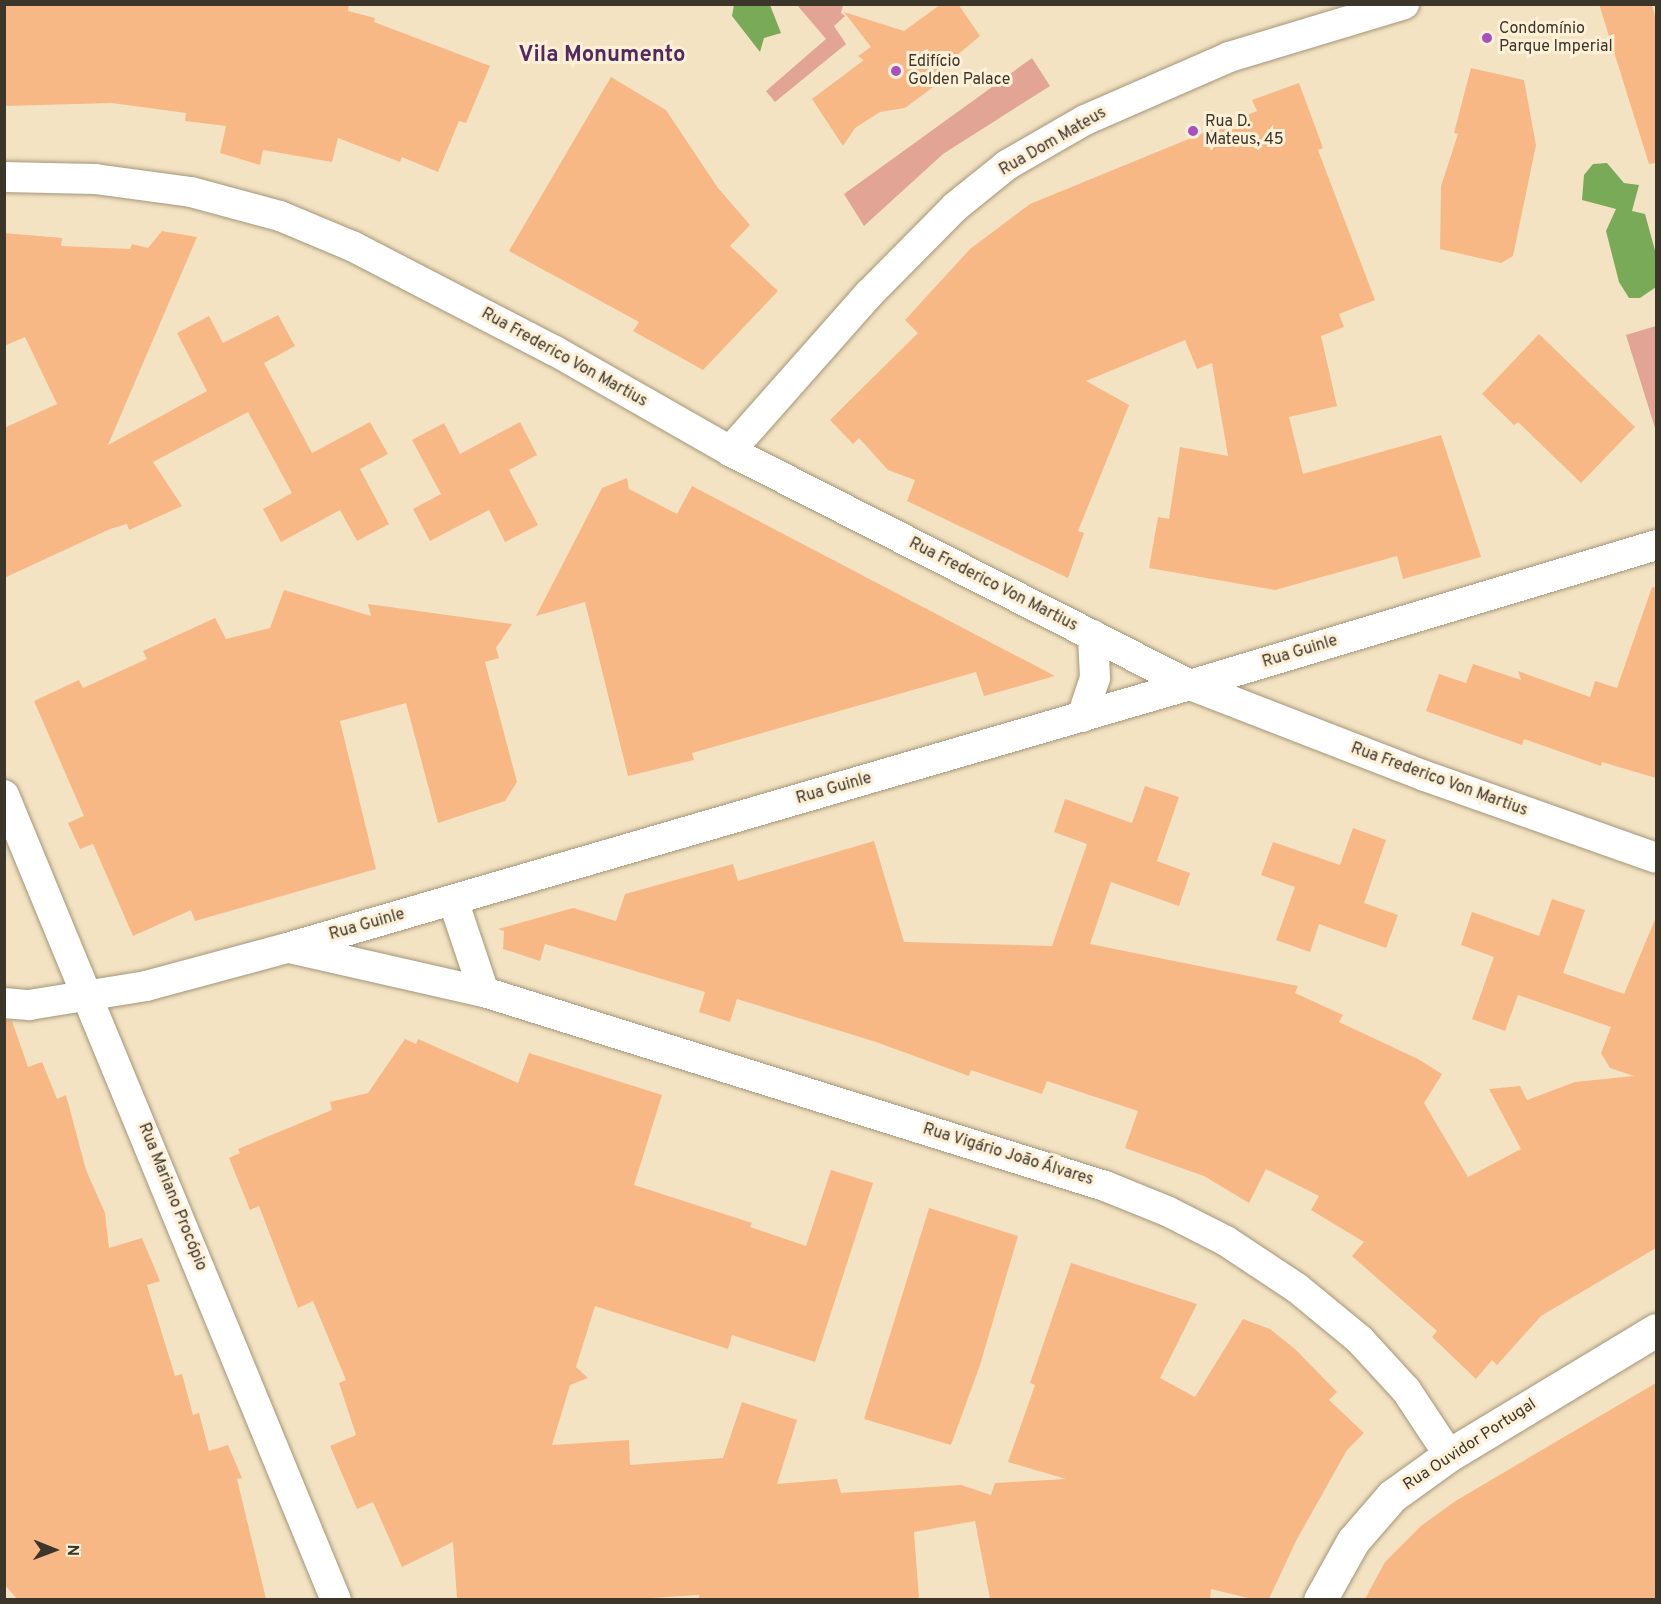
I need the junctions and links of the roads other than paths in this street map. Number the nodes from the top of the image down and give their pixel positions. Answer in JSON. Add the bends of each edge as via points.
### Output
{"nodes":[{"id":1,"x":1404,"y":4,"type":"edge"},
{"id":2,"x":4,"y":177,"type":"edge"},
{"id":3,"x":730,"y":450,"type":"junction"},
{"id":4,"x":1656,"y":544,"type":"edge"},
{"id":5,"x":1092,"y":635,"type":"junction"},
{"id":6,"x":1190,"y":685,"type":"junction"},
{"id":7,"x":1082,"y":717,"type":"junction"},
{"id":8,"x":4,"y":795,"type":"edge"},
{"id":9,"x":1656,"y":858,"type":"edge"},
{"id":10,"x":453,"y":900,"type":"junction"},
{"id":11,"x":287,"y":948,"type":"junction"},
{"id":12,"x":484,"y":992,"type":"junction"},
{"id":13,"x":90,"y":997,"type":"junction"},
{"id":14,"x":4,"y":1003,"type":"edge"},
{"id":15,"x":1656,"y":1330,"type":"edge"},
{"id":16,"x":1449,"y":1455,"type":"junction"},
{"id":17,"x":336,"y":1599,"type":"edge"},
{"id":18,"x":1320,"y":1599,"type":"edge"}],
"edges":[{"from":1,"to":3,"type":"street","name":"Rua Dom Mateus","via":[[1229,57],[1085,120],[1007,165],[955,207],[869,294]]},
{"from":2,"to":3,"type":"street","name":"Rua Frederico Von Martius","via":[[95,179],[190,192],[280,216],[354,247],[555,351]]},
{"from":3,"to":5,"type":"street","name":"Rua Frederico Von Martius"},
{"from":4,"to":6,"type":"street","name":"Rua Guinle"},
{"from":5,"to":6,"type":"street","name":"Rua Frederico Von Martius"},
{"from":5,"to":7,"type":"street","name":"Rua Frederico Von Martius","via":[[1095,678]]},
{"from":6,"to":7,"type":"street","name":"Rua Guinle"},
{"from":6,"to":9,"type":"street","name":"Rua Frederico Von Martius","via":[[1425,776]]},
{"from":7,"to":10,"type":"street","name":"Rua Guinle"},
{"from":8,"to":13,"type":"street","name":"Rua Mariano Procópio"},
{"from":10,"to":11,"type":"street","name":"Rua Guinle"},
{"from":10,"to":12,"type":"street"},
{"from":11,"to":12,"type":"street","name":"Rua Vigário João Álvares"},
{"from":11,"to":13,"type":"street","name":"Rua Guinle"},
{"from":12,"to":16,"type":"street","name":"Rua Vigário João Álvares","via":[[1105,1186],[1167,1211],[1226,1241],[1297,1288],[1360,1340],[1406,1390]]},
{"from":13,"to":14,"type":"street","name":"Rua Guinle","via":[[29,1005]]},
{"from":13,"to":17,"type":"street","name":"Rua Mariano Procópio"},
{"from":15,"to":16,"type":"street","name":"Rua Ouvidor Portugal"},
{"from":16,"to":18,"type":"street","name":"Rua Ouvidor Portugal","via":[[1392,1496],[1353,1541]]}]}
